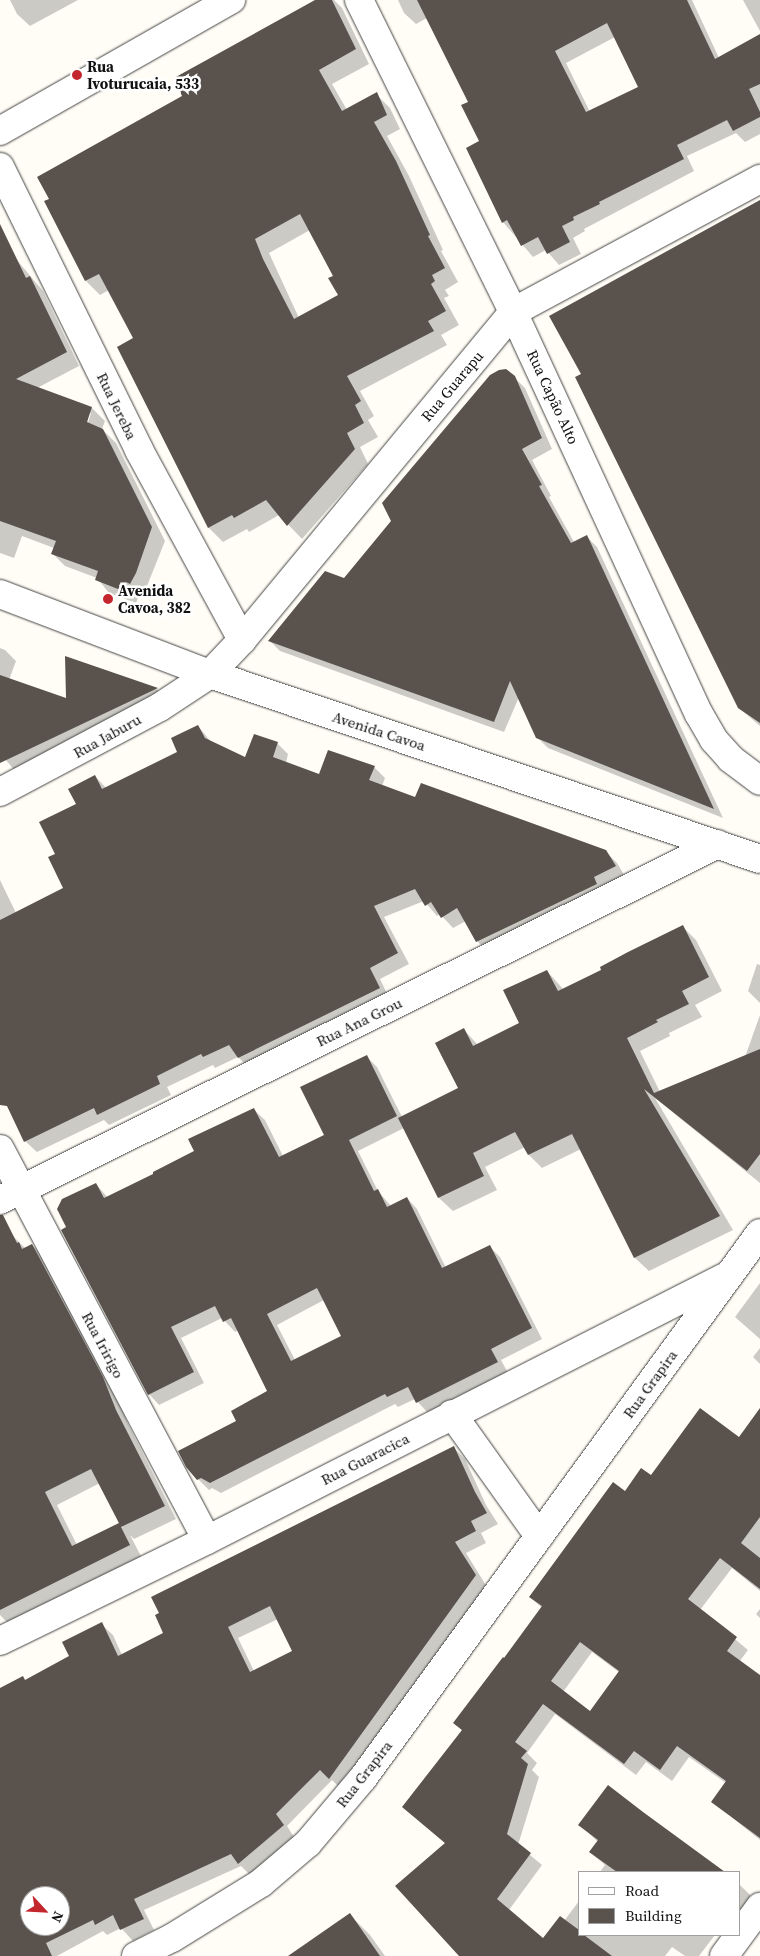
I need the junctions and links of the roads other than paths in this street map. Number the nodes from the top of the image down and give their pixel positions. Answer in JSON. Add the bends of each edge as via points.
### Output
{"nodes":[{"id":1,"x":231,"y":0,"type":"edge"},
{"id":2,"x":359,"y":0,"type":"edge"},
{"id":3,"x":0,"y":131,"type":"edge"},
{"id":4,"x":0,"y":167,"type":"edge"},
{"id":5,"x":760,"y":179,"type":"edge"},
{"id":6,"x":513,"y":312,"type":"junction"},
{"id":7,"x":0,"y":594,"type":"edge"},
{"id":8,"x":242,"y":640,"type":"junction"},
{"id":9,"x":210,"y":674,"type":"junction"},
{"id":10,"x":760,"y":781,"type":"edge"},
{"id":11,"x":0,"y":792,"type":"edge"},
{"id":12,"x":718,"y":844,"type":"junction"},
{"id":13,"x":760,"y":859,"type":"edge"},
{"id":14,"x":0,"y":1149,"type":"edge"},
{"id":15,"x":10,"y":1195,"type":"edge"},
{"id":16,"x":760,"y":1233,"type":"edge"},
{"id":17,"x":730,"y":1275,"type":"junction"},
{"id":18,"x":452,"y":1414,"type":"junction"},
{"id":19,"x":539,"y":1536,"type":"junction"},
{"id":20,"x":207,"y":1540,"type":"junction"},
{"id":21,"x":0,"y":1641,"type":"edge"},
{"id":22,"x":760,"y":1907,"type":"edge"},
{"id":23,"x":740,"y":1934,"type":"edge"},
{"id":24,"x":739,"y":1936,"type":"edge"},
{"id":25,"x":136,"y":1956,"type":"edge"},
{"id":26,"x":724,"y":1956,"type":"edge"}],
"edges":[{"from":1,"to":3,"type":"street"},
{"from":2,"to":6,"type":"street","name":"Rua Capão Alto"},
{"from":4,"to":8,"type":"street","name":"Rua Jereba","via":[[139,450]]},
{"from":5,"to":6,"type":"street","name":"Rua Guarapu"},
{"from":6,"to":8,"type":"street","name":"Rua Guarapu"},
{"from":6,"to":10,"type":"street","name":"Rua Capão Alto","via":[[699,714],[714,740],[731,759]]},
{"from":7,"to":9,"type":"street","name":"Avenida Cavoa"},
{"from":8,"to":9,"type":"street","name":"Rua Guarapu"},
{"from":9,"to":11,"type":"street","name":"Rua Jaburu","via":[[160,707]]},
{"from":9,"to":12,"type":"street","name":"Avenida Cavoa"},
{"from":12,"to":13,"type":"street","name":"Avenida Cavoa"},
{"from":12,"to":15,"type":"street","name":"Rua Ana Grou"},
{"from":14,"to":15,"type":"street","name":"Rua Iririgo"},
{"from":15,"to":20,"type":"street","name":"Rua Iririgo"},
{"from":16,"to":17,"type":"street","name":"Rua Grapira"},
{"from":17,"to":18,"type":"street","name":"Rua Guaracica"},
{"from":17,"to":19,"type":"street","name":"Rua Grapira"},
{"from":18,"to":19,"type":"street"},
{"from":18,"to":20,"type":"street","name":"Rua Guaracica"},
{"from":19,"to":25,"type":"street","name":"Rua Grapira","via":[[363,1778],[308,1843],[261,1883],[172,1938]]},
{"from":20,"to":21,"type":"street","name":"Rua Guaracica"},
{"from":22,"to":23,"type":"street"},
{"from":24,"to":26,"type":"street"}]}
